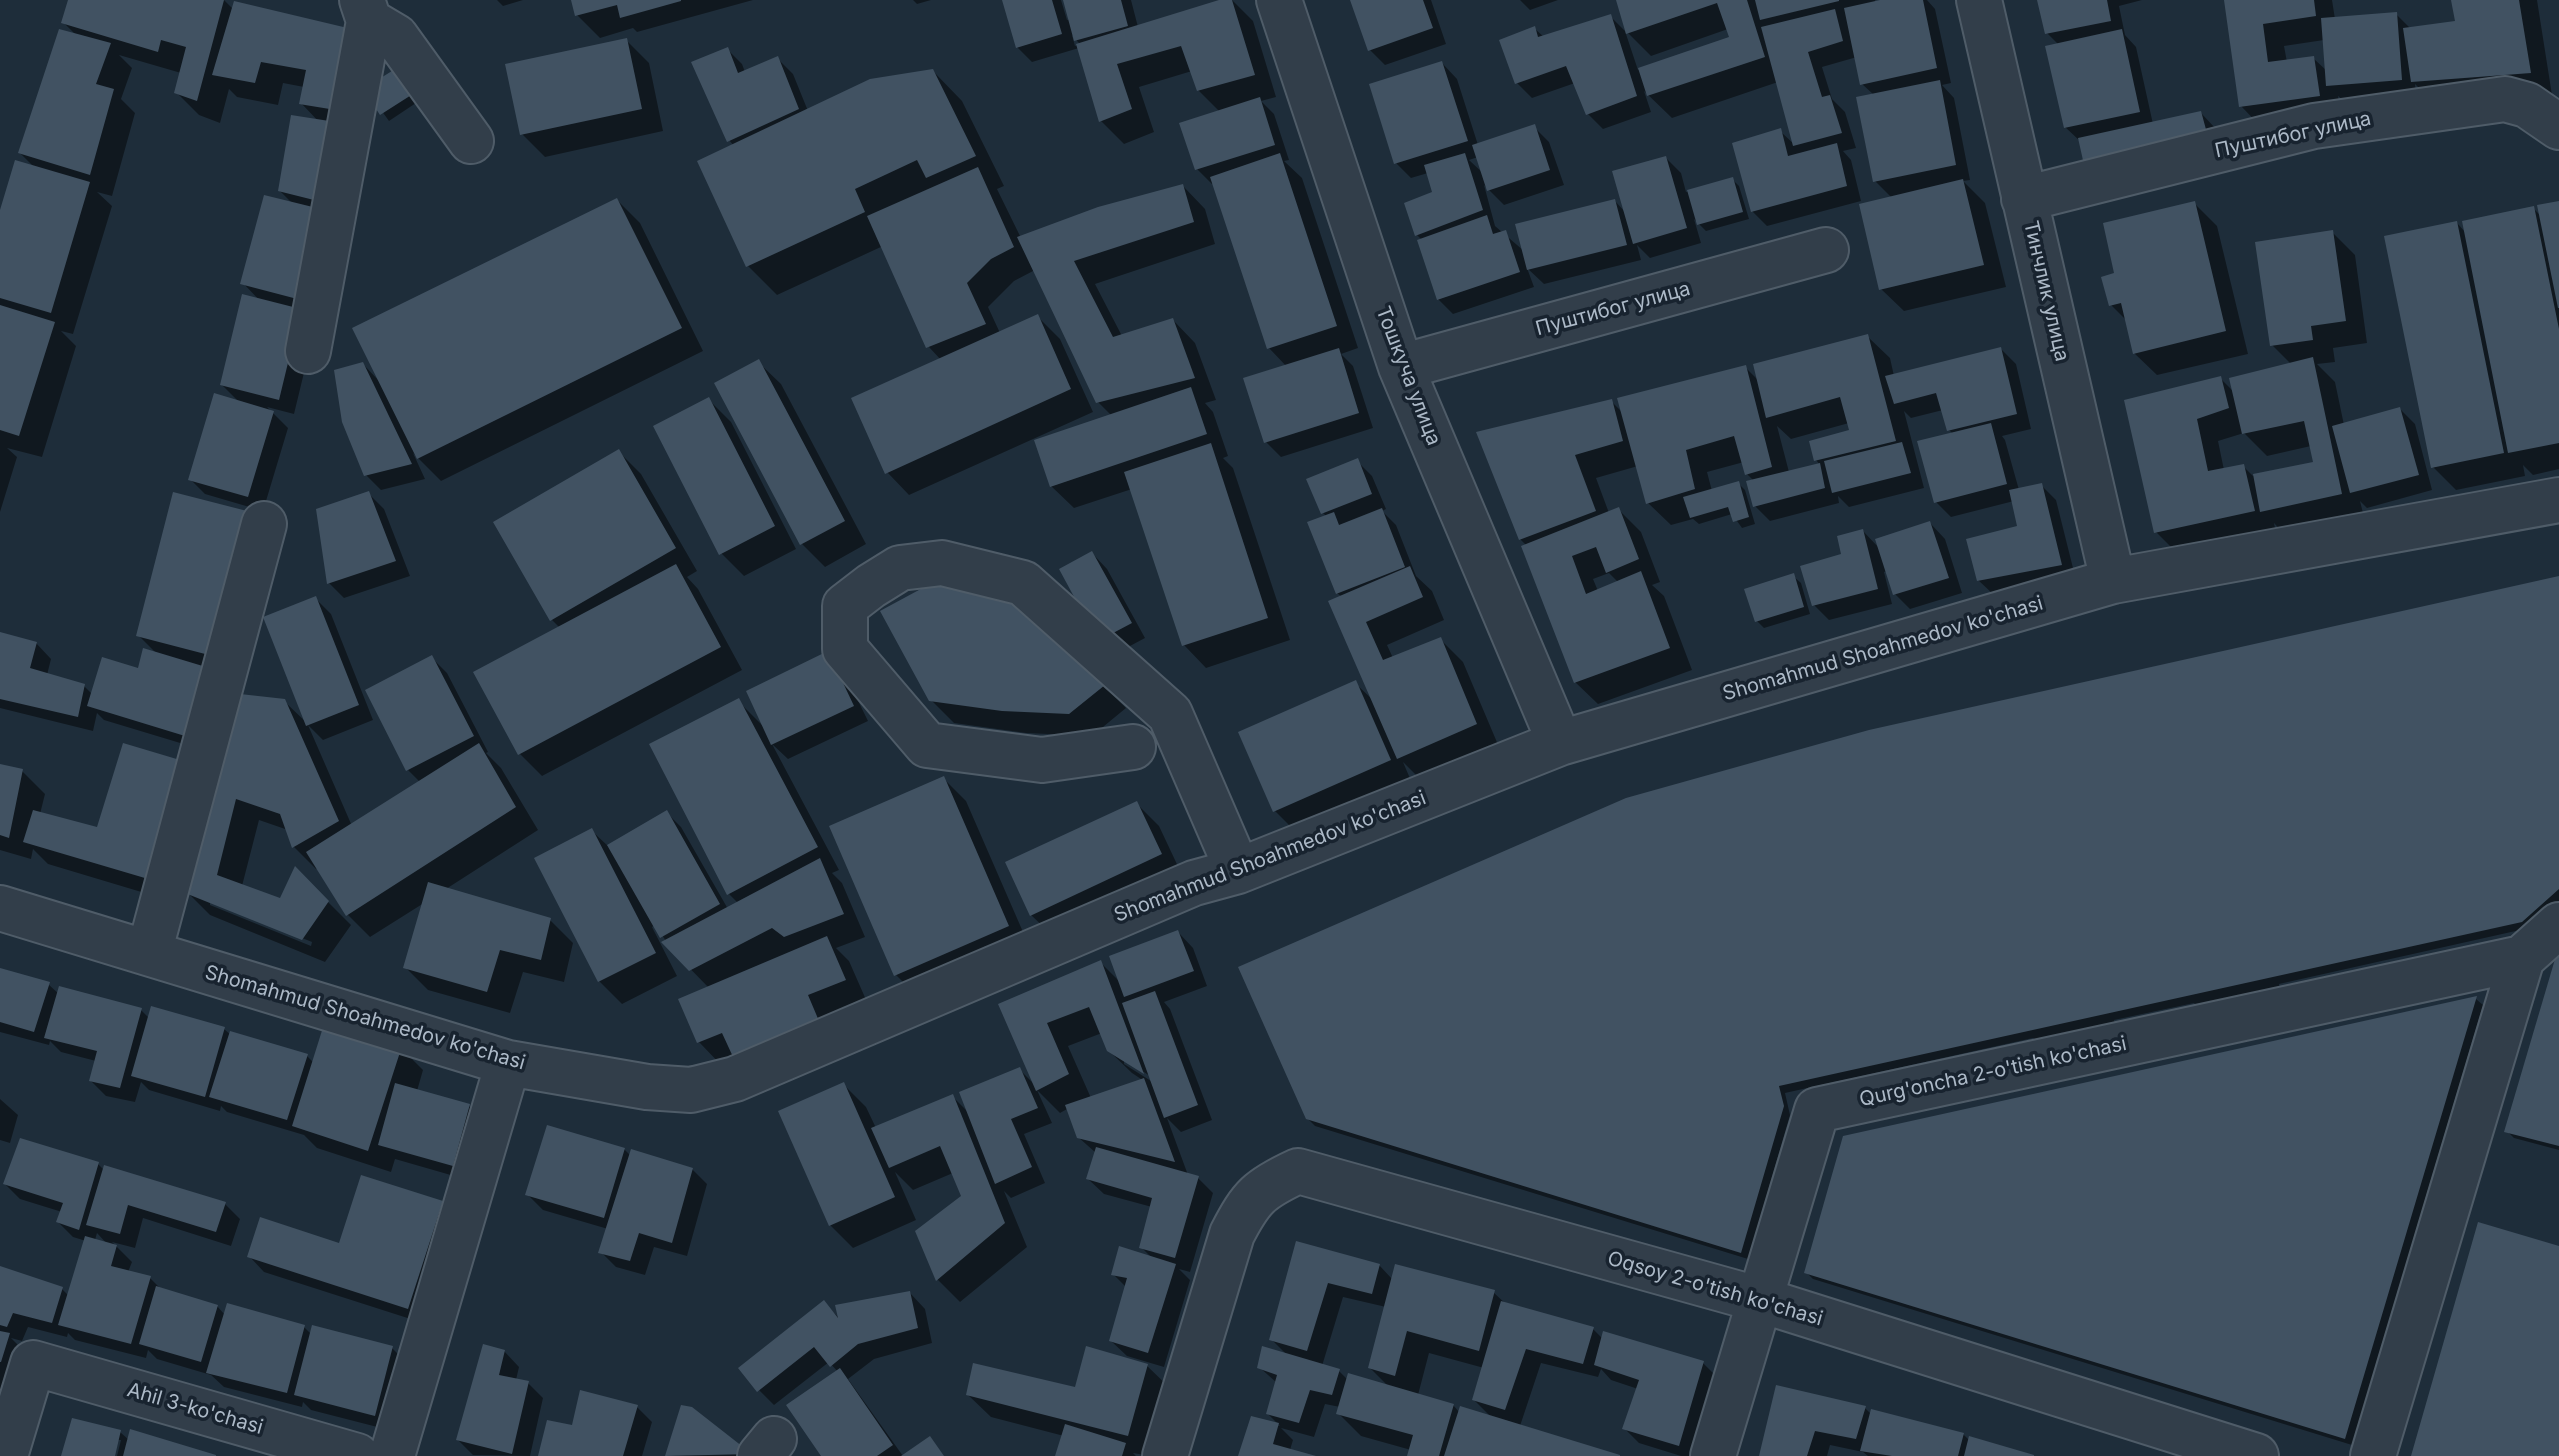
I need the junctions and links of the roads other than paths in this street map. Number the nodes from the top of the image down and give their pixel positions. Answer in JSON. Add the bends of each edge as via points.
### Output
{"nodes":[{"id":1,"x":1279,"y":0,"type":"edge"},
{"id":2,"x":1979,"y":0,"type":"edge"},
{"id":3,"x":365,"y":10,"type":"edge"},
{"id":4,"x":2559,"y":127,"type":"edge"},
{"id":5,"x":471,"y":141,"type":"dead end"},
{"id":6,"x":2024,"y":199,"type":"junction"},
{"id":7,"x":1826,"y":250,"type":"dead end"},
{"id":8,"x":308,"y":351,"type":"dead end"},
{"id":9,"x":1401,"y":367,"type":"junction"},
{"id":10,"x":2559,"y":500,"type":"edge"},
{"id":11,"x":264,"y":524,"type":"dead end"},
{"id":12,"x":2113,"y":581,"type":"junction"},
{"id":13,"x":1560,"y":743,"type":"junction"},
{"id":14,"x":1133,"y":747,"type":"dead end"},
{"id":15,"x":1238,"y":871,"type":"junction"},
{"id":16,"x":0,"y":908,"type":"edge"},
{"id":17,"x":2559,"y":925,"type":"edge"},
{"id":18,"x":149,"y":953,"type":"junction"},
{"id":19,"x":2522,"y":958,"type":"junction"},
{"id":20,"x":508,"y":1063,"type":"junction"},
{"id":21,"x":1761,"y":1300,"type":"junction"},
{"id":22,"x":2237,"y":1453,"type":"edge"},
{"id":23,"x":5,"y":1456,"type":"edge"},
{"id":24,"x":357,"y":1456,"type":"edge"},
{"id":25,"x":392,"y":1456,"type":"edge"},
{"id":26,"x":1165,"y":1456,"type":"edge"},
{"id":27,"x":1713,"y":1456,"type":"edge"},
{"id":28,"x":2373,"y":1456,"type":"edge"}],
"edges":[{"from":1,"to":9,"type":"street","name":"Тошкуча улица"},
{"from":2,"to":6,"type":"street","name":"Тинчлик улица"},
{"from":3,"to":5,"type":"street","via":[[396,37]]},
{"from":3,"to":8,"type":"street"},
{"from":4,"to":6,"type":"street","name":"Пуштибог улица","via":[[2527,105],[2505,99],[2314,126]]},
{"from":6,"to":12,"type":"street","name":"Тинчлик улица"},
{"from":7,"to":9,"type":"street","name":"Пуштибог улица"},
{"from":9,"to":13,"type":"street","name":"Тошкуча улица"},
{"from":10,"to":12,"type":"street","name":"Shomahmud Shoahmedov ko'chasi"},
{"from":11,"to":18,"type":"street"},
{"from":12,"to":13,"type":"street","name":"Shomahmud Shoahmedov ko'chasi"},
{"from":13,"to":15,"type":"street","name":"Shomahmud Shoahmedov ko'chasi"},
{"from":14,"to":15,"type":"street","via":[[1042,760],[927,745],[845,649],[845,606],[900,568],[942,563],[1023,583],[1170,714]]},
{"from":15,"to":20,"type":"street","name":"Shomahmud Shoahmedov ko'chasi","via":[[1194,883],[735,1079],[691,1090],[647,1087]]},
{"from":16,"to":18,"type":"street","name":"Shomahmud Shoahmedov ko'chasi"},
{"from":17,"to":19,"type":"street"},
{"from":18,"to":20,"type":"street","name":"Shomahmud Shoahmedov ko'chasi"},
{"from":19,"to":21,"type":"street","name":"Qurg'oncha 2-o'tish ko'chasi","via":[[1817,1110]]},
{"from":19,"to":28,"type":"street"},
{"from":20,"to":25,"type":"street"},
{"from":21,"to":22,"type":"street","name":"Oqsoy 2-o'tish ko'chasi"},
{"from":21,"to":26,"type":"street","name":"Oqsoy 2-o'tish ko'chasi","via":[[1298,1171],[1269,1184],[1247,1204],[1232,1234]]},
{"from":21,"to":27,"type":"street","name":"Qurg'oncha 2-o'tish ko'chasi"},
{"from":23,"to":24,"type":"street","name":"Ahil 3-ko'chasi","via":[[33,1363]]}]}
